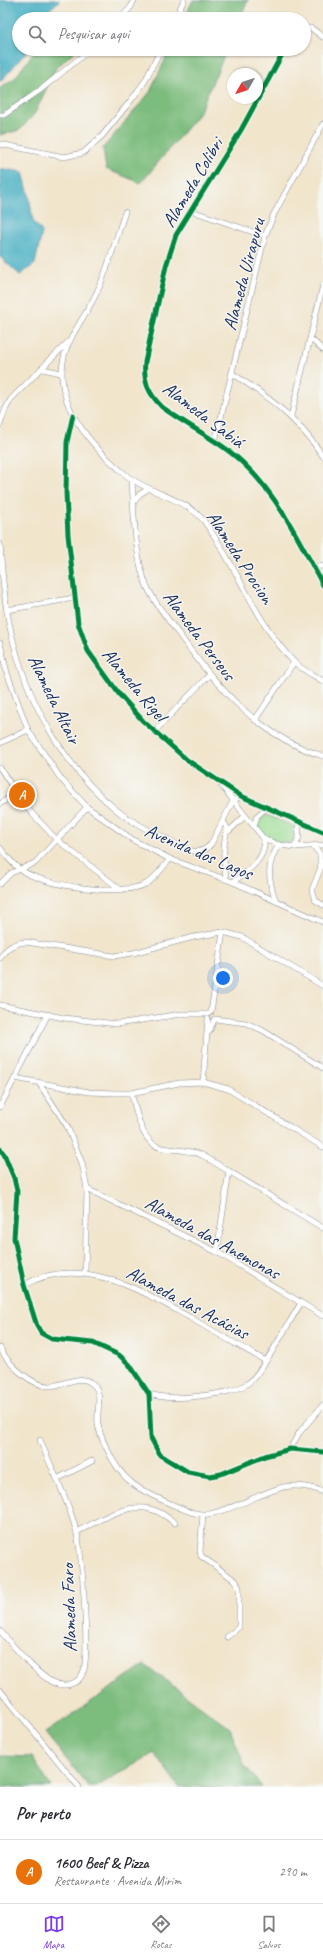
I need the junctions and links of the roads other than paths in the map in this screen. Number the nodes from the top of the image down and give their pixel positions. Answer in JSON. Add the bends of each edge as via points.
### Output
{"nodes":[{"id":1,"x":134,"y":0,"type":"edge"},
{"id":2,"x":184,"y":0,"type":"edge"},
{"id":3,"x":126,"y":12,"type":"edge"},
{"id":4,"x":178,"y":12,"type":"edge"},
{"id":5,"x":311,"y":28,"type":"edge"},
{"id":6,"x":323,"y":37,"type":"edge"},
{"id":7,"x":82,"y":56,"type":"edge"},
{"id":8,"x":158,"y":56,"type":"edge"},
{"id":9,"x":281,"y":56,"type":"edge"},
{"id":10,"x":0,"y":115,"type":"edge"},
{"id":11,"x":323,"y":124,"type":"edge"},
{"id":12,"x":0,"y":144,"type":"edge"},
{"id":13,"x":192,"y":211,"type":"junction"},
{"id":14,"x":125,"y":212,"type":"dead end"},
{"id":15,"x":265,"y":236,"type":"junction"},
{"id":16,"x":323,"y":285,"type":"edge"},
{"id":17,"x":72,"y":337,"type":"junction"},
{"id":18,"x":311,"y":338,"type":"junction"},
{"id":19,"x":323,"y":350,"type":"edge"},
{"id":20,"x":42,"y":369,"type":"junction"},
{"id":21,"x":60,"y":373,"type":"junction"},
{"id":22,"x":233,"y":374,"type":"junction"},
{"id":23,"x":147,"y":387,"type":"joint"},
{"id":24,"x":73,"y":415,"type":"junction"},
{"id":25,"x":291,"y":416,"type":"junction"},
{"id":26,"x":0,"y":425,"type":"edge"},
{"id":27,"x":215,"y":442,"type":"junction"},
{"id":28,"x":323,"y":456,"type":"edge"},
{"id":29,"x":132,"y":480,"type":"junction"},
{"id":30,"x":148,"y":489,"type":"junction"},
{"id":31,"x":134,"y":502,"type":"junction"},
{"id":32,"x":0,"y":544,"type":"edge"},
{"id":33,"x":323,"y":566,"type":"edge"},
{"id":34,"x":313,"y":567,"type":"junction"},
{"id":35,"x":323,"y":585,"type":"edge"},
{"id":36,"x":74,"y":598,"type":"junction"},
{"id":37,"x":7,"y":610,"type":"junction"},
{"id":38,"x":0,"y":643,"type":"edge"},
{"id":39,"x":294,"y":662,"type":"junction"},
{"id":40,"x":209,"y":675,"type":"junction"},
{"id":41,"x":323,"y":681,"type":"edge"},
{"id":42,"x":254,"y":720,"type":"junction"},
{"id":43,"x":28,"y":730,"type":"junction"},
{"id":44,"x":154,"y":732,"type":"junction"},
{"id":45,"x":0,"y":744,"type":"edge"},
{"id":46,"x":323,"y":756,"type":"edge"},
{"id":47,"x":0,"y":768,"type":"edge"},
{"id":48,"x":219,"y":783,"type":"junction"},
{"id":49,"x":16,"y":793,"type":"junction"},
{"id":50,"x":241,"y":796,"type":"junction"},
{"id":51,"x":233,"y":801,"type":"junction"},
{"id":52,"x":0,"y":804,"type":"edge"},
{"id":53,"x":87,"y":807,"type":"junction"},
{"id":54,"x":266,"y":808,"type":"junction"},
{"id":55,"x":245,"y":816,"type":"junction"},
{"id":56,"x":223,"y":821,"type":"junction"},
{"id":57,"x":298,"y":822,"type":"junction"},
{"id":58,"x":254,"y":826,"type":"junction"},
{"id":59,"x":227,"y":830,"type":"junction"},
{"id":60,"x":323,"y":832,"type":"edge"},
{"id":61,"x":56,"y":839,"type":"junction"},
{"id":62,"x":264,"y":839,"type":"junction"},
{"id":63,"x":279,"y":845,"type":"junction"},
{"id":64,"x":323,"y":845,"type":"edge"},
{"id":65,"x":314,"y":847,"type":"junction"},
{"id":66,"x":0,"y":848,"type":"edge"},
{"id":67,"x":295,"y":848,"type":"junction"},
{"id":68,"x":170,"y":860,"type":"junction"},
{"id":69,"x":323,"y":862,"type":"edge"},
{"id":70,"x":320,"y":868,"type":"junction"},
{"id":71,"x":20,"y":870,"type":"junction"},
{"id":72,"x":226,"y":880,"type":"junction"},
{"id":73,"x":233,"y":882,"type":"junction"},
{"id":74,"x":0,"y":884,"type":"edge"},
{"id":75,"x":121,"y":890,"type":"junction"},
{"id":76,"x":276,"y":901,"type":"junction"},
{"id":77,"x":323,"y":905,"type":"edge"},
{"id":78,"x":323,"y":922,"type":"edge"},
{"id":79,"x":223,"y":932,"type":"junction"},
{"id":80,"x":0,"y":958,"type":"edge"},
{"id":81,"x":323,"y":986,"type":"edge"},
{"id":82,"x":0,"y":1005,"type":"edge"},
{"id":83,"x":48,"y":1014,"type":"junction"},
{"id":84,"x":212,"y":1016,"type":"junction"},
{"id":85,"x":323,"y":1068,"type":"edge"},
{"id":86,"x":15,"y":1078,"type":"junction"},
{"id":87,"x":203,"y":1082,"type":"junction"},
{"id":88,"x":39,"y":1083,"type":"junction"},
{"id":89,"x":131,"y":1093,"type":"junction"},
{"id":90,"x":0,"y":1107,"type":"edge"},
{"id":91,"x":323,"y":1147,"type":"edge"},
{"id":92,"x":0,"y":1149,"type":"edge"},
{"id":93,"x":228,"y":1172,"type":"junction"},
{"id":94,"x":87,"y":1189,"type":"junction"},
{"id":95,"x":323,"y":1228,"type":"edge"},
{"id":96,"x":217,"y":1252,"type":"junction"},
{"id":97,"x":85,"y":1273,"type":"junction"},
{"id":98,"x":24,"y":1285,"type":"junction"},
{"id":99,"x":301,"y":1303,"type":"junction"},
{"id":100,"x":323,"y":1316,"type":"edge"},
{"id":101,"x":0,"y":1348,"type":"edge"},
{"id":102,"x":266,"y":1361,"type":"junction"},
{"id":103,"x":148,"y":1394,"type":"junction"},
{"id":104,"x":323,"y":1405,"type":"edge"},
{"id":105,"x":40,"y":1440,"type":"dead end"},
{"id":106,"x":290,"y":1449,"type":"junction"},
{"id":107,"x":323,"y":1452,"type":"edge"},
{"id":108,"x":92,"y":1461,"type":"dead end"},
{"id":109,"x":57,"y":1479,"type":"junction"},
{"id":110,"x":323,"y":1492,"type":"edge"},
{"id":111,"x":203,"y":1515,"type":"junction"},
{"id":112,"x":175,"y":1523,"type":"dead end"},
{"id":113,"x":77,"y":1532,"type":"junction"},
{"id":114,"x":0,"y":1631,"type":"edge"},
{"id":115,"x":227,"y":1637,"type":"dead end"},
{"id":116,"x":0,"y":1690,"type":"edge"},
{"id":117,"x":79,"y":1787,"type":"edge"}],
"edges":[{"from":1,"to":3,"type":"street"},
{"from":2,"to":4,"type":"street"},
{"from":5,"to":6,"type":"street"},
{"from":7,"to":10,"type":"street","via":[[39,91],[4,115]]},
{"from":8,"to":12,"type":"street","via":[[145,81],[132,98],[102,136],[83,153],[64,157]]},
{"from":9,"to":13,"type":"street","name":"Alameda Colibri","via":[[241,130]]},
{"from":11,"to":15,"type":"street","name":"Alameda Uirapuru"},
{"from":13,"to":15,"type":"street"},
{"from":13,"to":23,"type":"street","name":"Alameda Colibri","via":[[176,235],[166,266],[145,362],[144,376]]},
{"from":14,"to":17,"type":"street","name":"Alameda Procion","via":[[98,290]]},
{"from":15,"to":22,"type":"street","name":"Alameda Uirapuru"},
{"from":16,"to":18,"type":"street"},
{"from":17,"to":20,"type":"street"},
{"from":17,"to":21,"type":"street","name":"Alameda Procion"},
{"from":18,"to":19,"type":"street"},
{"from":18,"to":25,"type":"street"},
{"from":20,"to":21,"type":"street"},
{"from":20,"to":26,"type":"street","via":[[11,399]]},
{"from":21,"to":24,"type":"street","name":"Alameda Procion","via":[[64,396]]},
{"from":22,"to":25,"type":"street"},
{"from":22,"to":27,"type":"street","name":"Alameda Uirapuru"},
{"from":23,"to":27,"type":"street","name":"Alameda Sabiá","via":[[162,407]]},
{"from":24,"to":29,"type":"street","name":"Alameda Procion","via":[[103,454]]},
{"from":24,"to":36,"type":"street","name":"Alameda Rigel","via":[[67,442],[66,493]]},
{"from":25,"to":28,"type":"street","via":[[312,439]]},
{"from":27,"to":34,"type":"street","name":"Alameda Sabiá","via":[[247,466],[260,481]]},
{"from":29,"to":30,"type":"street","name":"Alameda Procion"},
{"from":29,"to":31,"type":"street","name":"Alameda Perseus"},
{"from":30,"to":31,"type":"street"},
{"from":30,"to":39,"type":"street","name":"Alameda Procion","via":[[188,508],[203,520],[275,639]]},
{"from":31,"to":40,"type":"street","name":"Alameda Perseus","via":[[136,542],[149,591]]},
{"from":32,"to":37,"type":"street","name":"Alameda Altair"},
{"from":33,"to":34,"type":"street"},
{"from":34,"to":35,"type":"street","name":"Alameda Sabiá"},
{"from":36,"to":37,"type":"street"},
{"from":36,"to":44,"type":"street","name":"Alameda Rigel","via":[[78,623],[88,651],[119,694]]},
{"from":37,"to":56,"type":"street","name":"Alameda Altair","via":[[24,676],[50,733],[72,765],[100,796],[139,825],[198,852],[207,849]]},
{"from":38,"to":43,"type":"street","name":"Avenida dos Lagos","via":[[7,673]]},
{"from":39,"to":41,"type":"street","name":"Alameda Procion"},
{"from":39,"to":42,"type":"street"},
{"from":40,"to":42,"type":"street","name":"Alameda Perseus","via":[[226,695]]},
{"from":40,"to":44,"type":"street"},
{"from":42,"to":46,"type":"street","name":"Alameda Perseus","via":[[289,742]]},
{"from":43,"to":45,"type":"street"},
{"from":43,"to":53,"type":"street","name":"Avenida dos Lagos","via":[[61,779]]},
{"from":44,"to":48,"type":"street","name":"Alameda Rigel"},
{"from":47,"to":49,"type":"street"},
{"from":48,"to":50,"type":"street","name":"Alameda Rigel"},
{"from":48,"to":51,"type":"street"},
{"from":49,"to":52,"type":"street"},
{"from":49,"to":61,"type":"street"},
{"from":50,"to":51,"type":"street"},
{"from":50,"to":54,"type":"street","name":"Alameda Rigel"},
{"from":51,"to":55,"type":"street"},
{"from":51,"to":56,"type":"street","name":"Alameda Altair"},
{"from":53,"to":61,"type":"street"},
{"from":53,"to":68,"type":"street","name":"Avenida dos Lagos","via":[[128,837]]},
{"from":54,"to":57,"type":"street","name":"Alameda Rigel"},
{"from":54,"to":58,"type":"street","via":[[257,816]]},
{"from":55,"to":58,"type":"street"},
{"from":55,"to":59,"type":"street","via":[[230,831]]},
{"from":56,"to":59,"type":"street"},
{"from":57,"to":60,"type":"street","name":"Alameda Rigel"},
{"from":57,"to":67,"type":"street","via":[[299,837]]},
{"from":58,"to":62,"type":"street"},
{"from":59,"to":72,"type":"street","via":[[223,842]]},
{"from":61,"to":71,"type":"street","via":[[35,863]]},
{"from":61,"to":75,"type":"street"},
{"from":62,"to":63,"type":"street"},
{"from":62,"to":73,"type":"street","via":[[265,848],[260,857]]},
{"from":63,"to":67,"type":"street"},
{"from":63,"to":76,"type":"street","via":[[270,861],[269,872],[270,888]]},
{"from":64,"to":65,"type":"street"},
{"from":65,"to":67,"type":"street"},
{"from":65,"to":70,"type":"street","via":[[321,857]]},
{"from":66,"to":71,"type":"street"},
{"from":68,"to":72,"type":"street","name":"Avenida dos Lagos"},
{"from":68,"to":75,"type":"street","via":[[147,883]]},
{"from":69,"to":70,"type":"street"},
{"from":70,"to":77,"type":"street","via":[[312,890],[315,900]]},
{"from":71,"to":74,"type":"street"},
{"from":71,"to":75,"type":"street","via":[[41,880],[94,889]]},
{"from":72,"to":73,"type":"street","name":"Avenida dos Lagos"},
{"from":73,"to":76,"type":"street","name":"Avenida dos Lagos"},
{"from":76,"to":78,"type":"street","name":"Avenida dos Lagos"},
{"from":79,"to":80,"type":"street","via":[[114,956],[26,942],[5,949]]},
{"from":79,"to":81,"type":"street","via":[[242,938]]},
{"from":79,"to":84,"type":"street"},
{"from":82,"to":83,"type":"street"},
{"from":83,"to":84,"type":"street","via":[[117,1024],[181,1014]]},
{"from":83,"to":86,"type":"street"},
{"from":84,"to":85,"type":"street","via":[[246,1023],[262,1030]]},
{"from":84,"to":87,"type":"street"},
{"from":86,"to":88,"type":"street"},
{"from":86,"to":90,"type":"street"},
{"from":87,"to":89,"type":"street","via":[[179,1083]]},
{"from":87,"to":91,"type":"street","via":[[228,1089]]},
{"from":88,"to":89,"type":"street","via":[[89,1092]]},
{"from":88,"to":94,"type":"street","via":[[67,1126],[82,1163]]},
{"from":89,"to":93,"type":"street","via":[[149,1141],[161,1148],[191,1151],[202,1155]]},
{"from":92,"to":98,"type":"street","via":[[11,1169],[17,1191],[14,1238]]},
{"from":93,"to":95,"type":"street"},
{"from":93,"to":96,"type":"street"},
{"from":94,"to":96,"type":"street","name":"Alameda das Anemonas"},
{"from":94,"to":97,"type":"street"},
{"from":96,"to":99,"type":"street","name":"Alameda das Anemonas"},
{"from":97,"to":98,"type":"street","name":"Alameda das Acácias","via":[[46,1276]]},
{"from":97,"to":102,"type":"street","name":"Alameda das Acácias","via":[[128,1284]]},
{"from":98,"to":103,"type":"street","via":[[41,1333],[58,1341],[93,1343],[119,1355],[136,1372]]},
{"from":99,"to":100,"type":"street","name":"Alameda das Anemonas"},
{"from":99,"to":102,"type":"street"},
{"from":101,"to":111,"type":"street","via":[[15,1368],[44,1386],[82,1379],[90,1382],[98,1392],[97,1416],[101,1435],[121,1474],[147,1494]]},
{"from":102,"to":103,"type":"street","via":[[248,1383],[239,1388],[181,1398]]},
{"from":103,"to":106,"type":"street","via":[[151,1438],[160,1455],[188,1472],[210,1476],[221,1474]]},
{"from":104,"to":106,"type":"street","via":[[299,1433]]},
{"from":105,"to":109,"type":"street","name":"Alameda Faro"},
{"from":106,"to":107,"type":"street"},
{"from":108,"to":109,"type":"street"},
{"from":109,"to":113,"type":"street","name":"Alameda Faro"},
{"from":110,"to":111,"type":"street","via":[[306,1487],[283,1487]]},
{"from":111,"to":115,"type":"street","via":[[201,1556],[229,1575],[239,1588],[239,1627]]},
{"from":112,"to":113,"type":"street","via":[[156,1511],[134,1509],[108,1516]]},
{"from":113,"to":114,"type":"street","name":"Alameda Faro","via":[[83,1587],[86,1657],[79,1679],[64,1685],[47,1679]]},
{"from":116,"to":117,"type":"street"}]}
